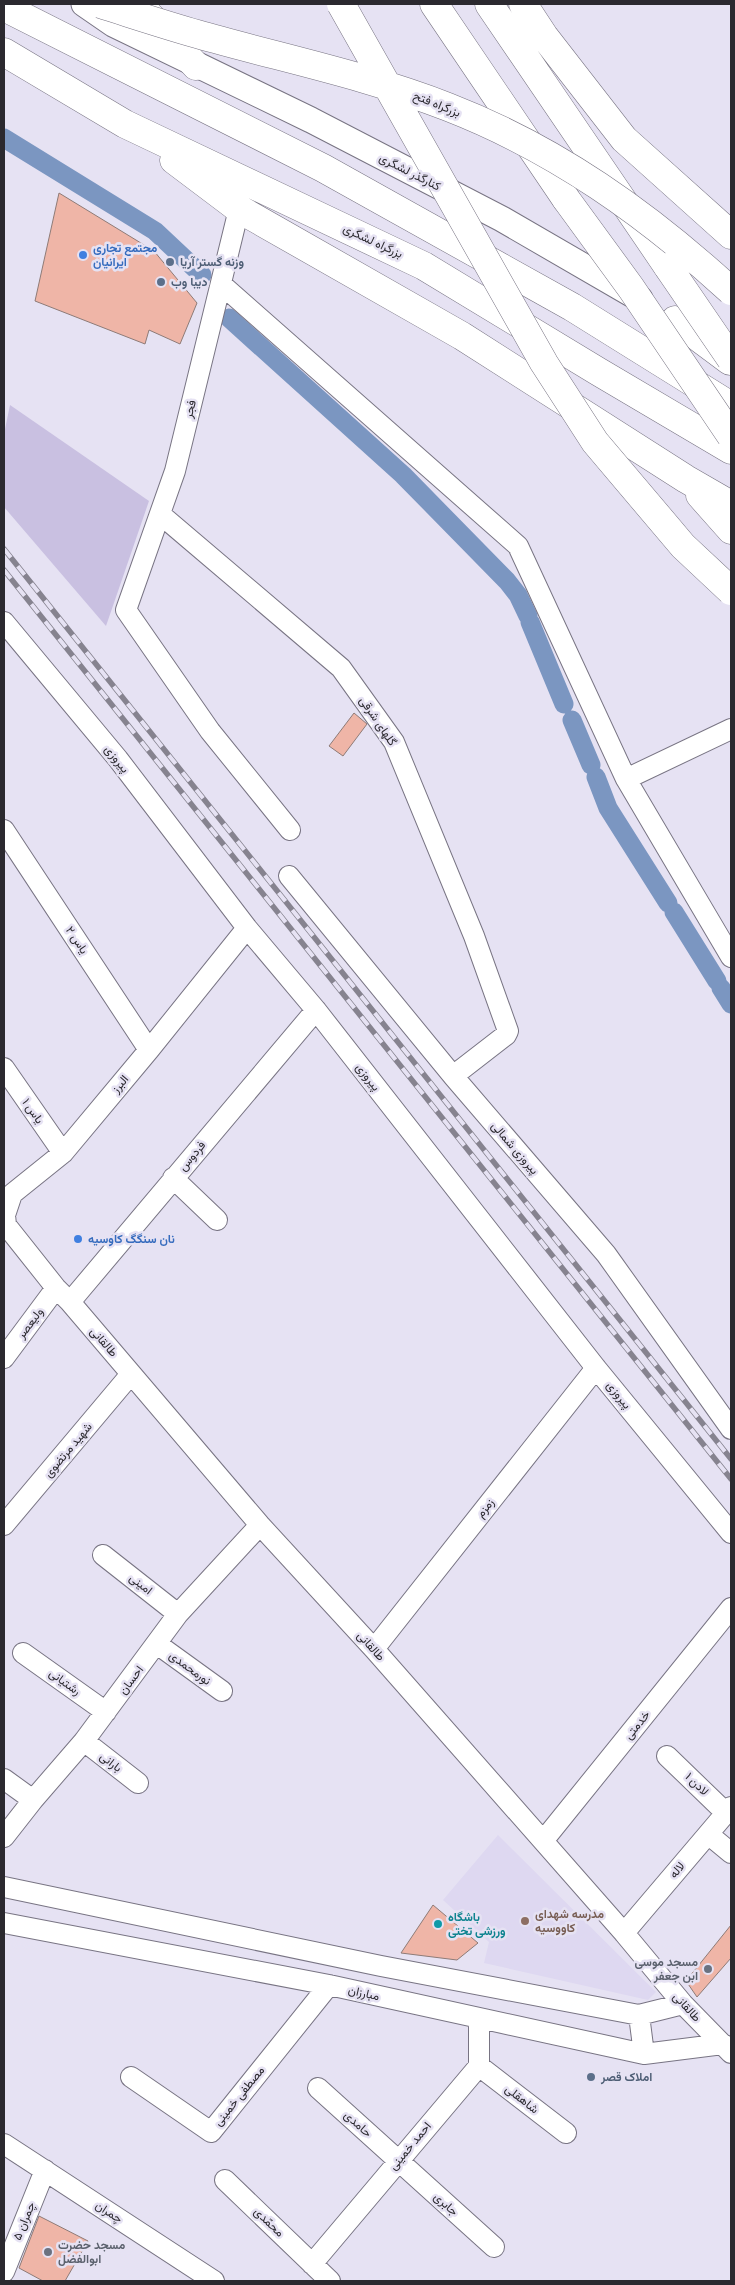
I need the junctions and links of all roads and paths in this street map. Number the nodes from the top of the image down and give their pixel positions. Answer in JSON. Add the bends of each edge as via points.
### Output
{"nodes":[{"id":1,"x":84,"y":4,"type":"edge"},
{"id":2,"x":100,"y":4,"type":"edge"},
{"id":3,"x":140,"y":4,"type":"edge"},
{"id":4,"x":341,"y":4,"type":"edge"},
{"id":5,"x":434,"y":4,"type":"edge"},
{"id":6,"x":489,"y":4,"type":"edge"},
{"id":7,"x":523,"y":4,"type":"edge"},
{"id":8,"x":4,"y":7,"type":"edge"},
{"id":9,"x":4,"y":52,"type":"edge"},
{"id":10,"x":196,"y":66,"type":"junction"},
{"id":11,"x":125,"y":124,"type":"junction"},
{"id":12,"x":239,"y":208,"type":"junction"},
{"id":13,"x":731,"y":235,"type":"edge"},
{"id":14,"x":221,"y":284,"type":"junction"},
{"id":15,"x":731,"y":292,"type":"edge"},
{"id":16,"x":674,"y":320,"type":"junction"},
{"id":17,"x":731,"y":351,"type":"edge"},
{"id":18,"x":731,"y":360,"type":"edge"},
{"id":19,"x":731,"y":406,"type":"edge"},
{"id":20,"x":731,"y":436,"type":"edge"},
{"id":21,"x":731,"y":450,"type":"edge"},
{"id":22,"x":686,"y":479,"type":"junction"},
{"id":23,"x":731,"y":505,"type":"edge"},
{"id":24,"x":160,"y":514,"type":"junction"},
{"id":25,"x":731,"y":530,"type":"edge"},
{"id":26,"x":731,"y":591,"type":"edge"},
{"id":27,"x":4,"y":622,"type":"edge"},
{"id":28,"x":731,"y":729,"type":"edge"},
{"id":29,"x":626,"y":779,"type":"junction"},
{"id":30,"x":4,"y":830,"type":"edge"},
{"id":31,"x":290,"y":830,"type":"dead end"},
{"id":32,"x":289,"y":876,"type":"dead end"},
{"id":33,"x":247,"y":928,"type":"junction"},
{"id":34,"x":731,"y":957,"type":"edge"},
{"id":35,"x":316,"y":1010,"type":"junction"},
{"id":36,"x":149,"y":1050,"type":"junction"},
{"id":37,"x":4,"y":1068,"type":"edge"},
{"id":38,"x":453,"y":1076,"type":"junction"},
{"id":39,"x":63,"y":1153,"type":"junction"},
{"id":40,"x":173,"y":1178,"type":"junction"},
{"id":41,"x":217,"y":1220,"type":"dead end"},
{"id":42,"x":15,"y":1237,"type":"joint"},
{"id":43,"x":63,"y":1295,"type":"junction"},
{"id":44,"x":4,"y":1358,"type":"edge"},
{"id":45,"x":596,"y":1368,"type":"junction"},
{"id":46,"x":131,"y":1374,"type":"junction"},
{"id":47,"x":730,"y":1424,"type":"edge"},
{"id":48,"x":4,"y":1525,"type":"edge"},
{"id":49,"x":260,"y":1525,"type":"junction"},
{"id":50,"x":731,"y":1533,"type":"edge"},
{"id":51,"x":103,"y":1555,"type":"dead end"},
{"id":52,"x":731,"y":1608,"type":"edge"},
{"id":53,"x":178,"y":1614,"type":"junction"},
{"id":54,"x":158,"y":1644,"type":"junction"},
{"id":55,"x":374,"y":1649,"type":"junction"},
{"id":56,"x":23,"y":1653,"type":"dead end"},
{"id":57,"x":222,"y":1691,"type":"dead end"},
{"id":58,"x":106,"y":1712,"type":"junction"},
{"id":59,"x":84,"y":1741,"type":"junction"},
{"id":60,"x":667,"y":1756,"type":"dead end"},
{"id":61,"x":4,"y":1779,"type":"edge"},
{"id":62,"x":138,"y":1783,"type":"dead end"},
{"id":63,"x":33,"y":1800,"type":"junction"},
{"id":64,"x":729,"y":1810,"type":"edge"},
{"id":65,"x":708,"y":1834,"type":"junction"},
{"id":66,"x":4,"y":1837,"type":"edge"},
{"id":67,"x":543,"y":1841,"type":"junction"},
{"id":68,"x":731,"y":1853,"type":"edge"},
{"id":69,"x":4,"y":1887,"type":"edge"},
{"id":70,"x":4,"y":1923,"type":"edge"},
{"id":71,"x":624,"y":1933,"type":"junction"},
{"id":72,"x":329,"y":1985,"type":"junction"},
{"id":73,"x":683,"y":2004,"type":"junction"},
{"id":74,"x":639,"y":2015,"type":"junction"},
{"id":75,"x":480,"y":2019,"type":"junction"},
{"id":76,"x":727,"y":2048,"type":"edge"},
{"id":77,"x":644,"y":2054,"type":"junction"},
{"id":78,"x":479,"y":2066,"type":"junction"},
{"id":79,"x":131,"y":2077,"type":"dead end"},
{"id":80,"x":318,"y":2088,"type":"dead end"},
{"id":81,"x":566,"y":2133,"type":"dead end"},
{"id":82,"x":4,"y":2144,"type":"edge"},
{"id":83,"x":398,"y":2160,"type":"junction"},
{"id":84,"x":45,"y":2170,"type":"junction"},
{"id":85,"x":225,"y":2180,"type":"dead end"},
{"id":86,"x":494,"y":2247,"type":"dead end"},
{"id":87,"x":312,"y":2264,"type":"junction"},
{"id":88,"x":4,"y":2272,"type":"edge"},
{"id":89,"x":19,"y":2281,"type":"edge"},
{"id":90,"x":214,"y":2281,"type":"edge"},
{"id":91,"x":330,"y":2281,"type":"edge"}],
"edges":[{"from":1,"to":10,"type":"main road","name":"کنارگذر لشگری","via":[[113,24]]},
{"from":2,"to":15,"type":"highway","name":"بزرگراه فتح","bridge":true,"via":[[400,89],[504,132],[586,176],[652,223]]},
{"from":3,"to":10,"type":"highway"},
{"from":4,"to":26,"type":"highway","bridge":true,"via":[[540,355],[595,442],[683,546]]},
{"from":5,"to":20,"type":"highway","bridge":true},
{"from":6,"to":18,"type":"highway","bridge":true},
{"from":7,"to":13,"type":"highway","via":[[624,139]]},
{"from":8,"to":19,"type":"highway","via":[[323,168],[572,307]]},
{"from":9,"to":11,"type":"highway","name":"بزرگراه لشگری"},
{"from":10,"to":16,"type":"main road","name":"کنارگذر لشگری","via":[[311,120],[502,220]]},
{"from":11,"to":12,"type":"highway"},
{"from":11,"to":21,"type":"highway","name":"بزرگراه لشگری","via":[[424,266]]},
{"from":12,"to":14,"type":"street","name":"فجر"},
{"from":12,"to":22,"type":"highway","via":[[462,336]]},
{"from":14,"to":24,"type":"street","name":"فجر","via":[[175,471]]},
{"from":14,"to":29,"type":"street","via":[[518,546]]},
{"from":16,"to":17,"type":"main road","name":"کنارگذر لشگری"},
{"from":16,"to":18,"type":"highway"},
{"from":22,"to":23,"type":"highway"},
{"from":22,"to":25,"type":"highway"},
{"from":24,"to":31,"type":"street","name":"فجر","via":[[126,604],[128,615],[210,731]]},
{"from":24,"to":38,"type":"street","name":"گلهای شرقی","via":[[341,668],[394,742],[474,936],[507,1027],[506,1035]]},
{"from":27,"to":33,"type":"street","name":"پیروزی","via":[[118,759]]},
{"from":28,"to":29,"type":"street"},
{"from":29,"to":34,"type":"street"},
{"from":30,"to":36,"type":"street","name":"یاس ۲"},
{"from":32,"to":38,"type":"street","name":"پیروزی شمالی"},
{"from":33,"to":35,"type":"street","name":"پیروزی"},
{"from":33,"to":36,"type":"street","name":"البرز"},
{"from":35,"to":40,"type":"street","name":"فردوس"},
{"from":35,"to":45,"type":"street","name":"پیروزی"},
{"from":36,"to":39,"type":"street","name":"البرز"},
{"from":37,"to":39,"type":"street","name":"یاس ۱"},
{"from":38,"to":47,"type":"street","name":"پیروزی شمالی","via":[[606,1254]]},
{"from":39,"to":42,"type":"street","name":"البرز","via":[[12,1194],[5,1214],[6,1226]]},
{"from":40,"to":41,"type":"street"},
{"from":40,"to":43,"type":"street","name":"فردوس"},
{"from":42,"to":43,"type":"street","name":"طالقانی"},
{"from":43,"to":44,"type":"street","name":"ولیعصر"},
{"from":43,"to":46,"type":"street","name":"طالقانی"},
{"from":45,"to":50,"type":"street","name":"پیروزی"},
{"from":45,"to":55,"type":"street","name":"زمزم"},
{"from":46,"to":48,"type":"street","name":"شهید مرتضوی"},
{"from":46,"to":49,"type":"street","name":"طالقانی"},
{"from":49,"to":53,"type":"street","name":"احسان"},
{"from":49,"to":55,"type":"street","name":"طالقانی"},
{"from":51,"to":53,"type":"street","name":"امینی"},
{"from":52,"to":67,"type":"street","name":"خدمتی"},
{"from":53,"to":54,"type":"street","name":"احسان"},
{"from":54,"to":57,"type":"street","name":"نورمحمدی"},
{"from":54,"to":58,"type":"street","name":"احسان"},
{"from":55,"to":67,"type":"street","name":"طالقانی"},
{"from":56,"to":58,"type":"street","name":"رشتیانی"},
{"from":58,"to":59,"type":"street","name":"احسان"},
{"from":59,"to":62,"type":"street","name":"بارانی"},
{"from":59,"to":63,"type":"street","name":"احسان"},
{"from":60,"to":64,"type":"street","name":"لادن ۱"},
{"from":61,"to":63,"type":"street"},
{"from":63,"to":66,"type":"street","name":"احسان"},
{"from":64,"to":65,"type":"street","name":"لاله"},
{"from":65,"to":68,"type":"street"},
{"from":65,"to":71,"type":"street","name":"لاله"},
{"from":67,"to":71,"type":"street","name":"طالقانی"},
{"from":69,"to":74,"type":"street","via":[[380,1966]]},
{"from":70,"to":72,"type":"street","name":"مبارزان"},
{"from":71,"to":73,"type":"street","name":"طالقانی"},
{"from":72,"to":75,"type":"street","name":"مبارزان"},
{"from":72,"to":79,"type":"street","name":"مصطفی خمینی","via":[[210,2132]]},
{"from":73,"to":74,"type":"street"},
{"from":73,"to":76,"type":"street","name":"طالقانی"},
{"from":74,"to":77,"type":"street"},
{"from":75,"to":77,"type":"street","name":"مبارزان"},
{"from":75,"to":78,"type":"street"},
{"from":76,"to":77,"type":"street","name":"مبارزان"},
{"from":78,"to":81,"type":"street","name":"شاهقلی"},
{"from":78,"to":83,"type":"street","name":"احمد خمینی"},
{"from":80,"to":83,"type":"street","name":"حامدی"},
{"from":82,"to":84,"type":"street","name":"چمران"},
{"from":83,"to":86,"type":"street","name":"جابری"},
{"from":83,"to":87,"type":"street","name":"احمد خمینی"},
{"from":84,"to":88,"type":"street","name":"چمران ۵"},
{"from":84,"to":90,"type":"street","name":"چمران"},
{"from":85,"to":87,"type":"street","name":"محمّدی"},
{"from":87,"to":91,"type":"street","name":"محمّدی"},
{"from":88,"to":89,"type":"street"}]}
